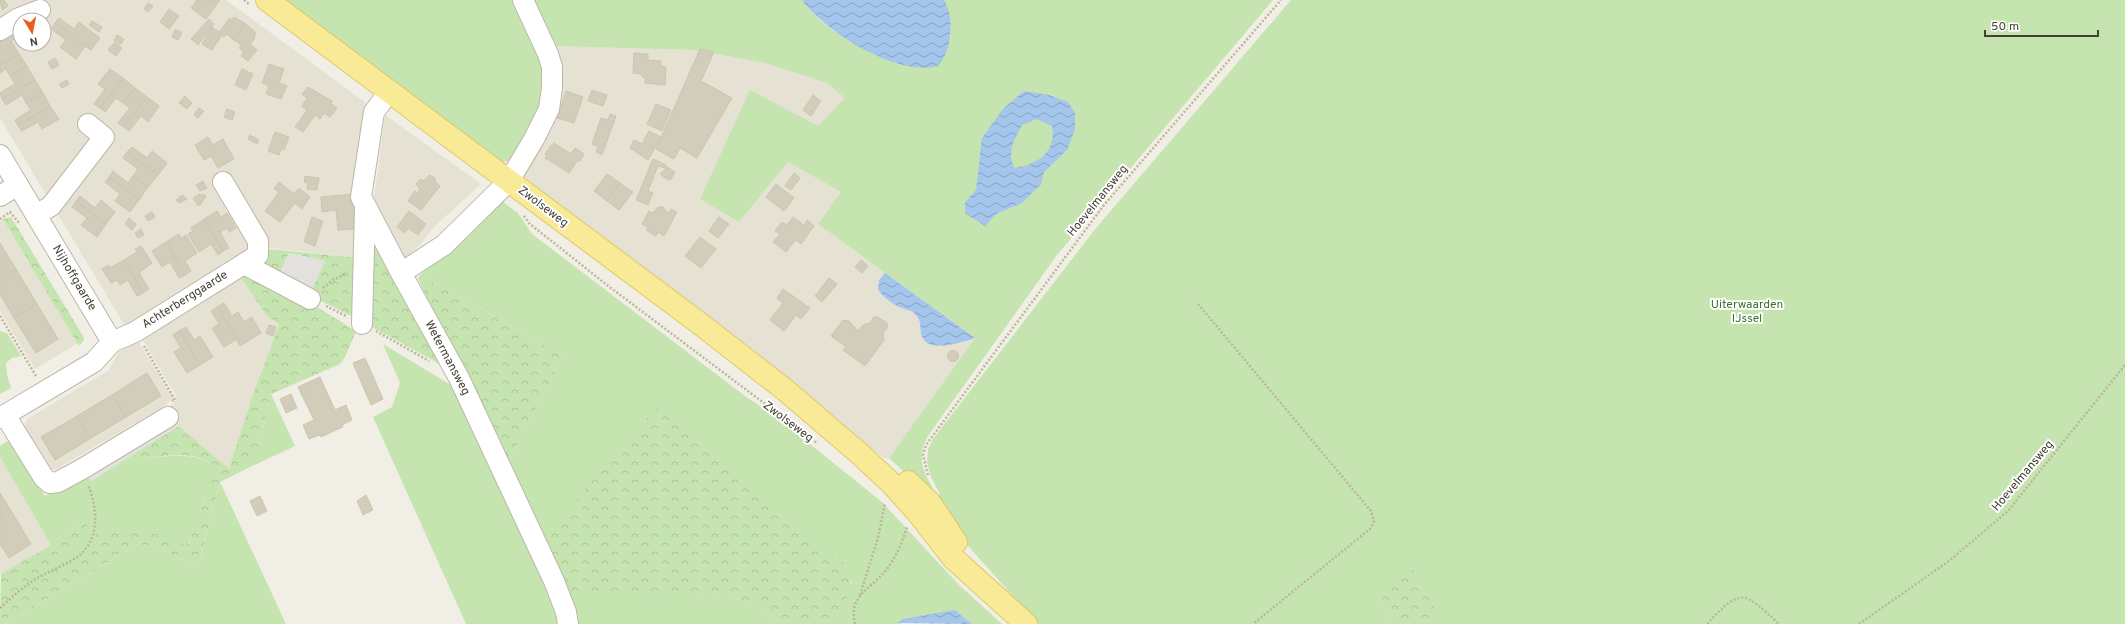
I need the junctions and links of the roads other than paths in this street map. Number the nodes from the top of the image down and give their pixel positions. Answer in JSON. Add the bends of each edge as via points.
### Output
{"nodes":[{"id":1,"x":267,"y":0,"type":"edge"},
{"id":2,"x":523,"y":0,"type":"edge"},
{"id":3,"x":40,"y":10,"type":"dead end"},
{"id":4,"x":0,"y":30,"type":"edge"},
{"id":5,"x":389,"y":92,"type":"junction"},
{"id":6,"x":88,"y":124,"type":"dead end"},
{"id":7,"x":0,"y":155,"type":"edge"},
{"id":8,"x":509,"y":181,"type":"junction"},
{"id":9,"x":223,"y":182,"type":"dead end"},
{"id":10,"x":18,"y":185,"type":"junction"},
{"id":11,"x":0,"y":196,"type":"edge"},
{"id":12,"x":365,"y":206,"type":"junction"},
{"id":13,"x":36,"y":215,"type":"junction"},
{"id":14,"x":244,"y":264,"type":"junction"},
{"id":15,"x":401,"y":274,"type":"junction"},
{"id":16,"x":310,"y":299,"type":"road end"},
{"id":17,"x":362,"y":324,"type":"road end"},
{"id":18,"x":112,"y":342,"type":"junction"},
{"id":19,"x":2,"y":417,"type":"edge"},
{"id":20,"x":168,"y":417,"type":"road end"},
{"id":21,"x":818,"y":417,"type":"junction"},
{"id":22,"x":568,"y":624,"type":"edge"}],
"edges":[{"from":1,"to":5,"type":"main road","name":"Zwolseweg"},
{"from":2,"to":8,"type":"street","via":[[548,54],[552,67],[552,88],[549,109]]},
{"from":3,"to":4,"type":"street","via":[[19,18]]},
{"from":5,"to":8,"type":"main road","name":"Zwolseweg"},
{"from":5,"to":12,"type":"street","name":"Wetermansweg","via":[[374,112],[362,197]]},
{"from":6,"to":13,"type":"street","via":[[104,137],[51,206]]},
{"from":7,"to":10,"type":"street","name":"Nijhoffgaarde"},
{"from":8,"to":15,"type":"street","via":[[444,245]]},
{"from":8,"to":21,"type":"main road","name":"Zwolseweg","via":[[699,323]]},
{"from":9,"to":14,"type":"street","name":"Achterberggaarde","via":[[258,241],[258,255]]},
{"from":10,"to":11,"type":"street"},
{"from":10,"to":13,"type":"street","name":"Nijhoffgaarde"},
{"from":12,"to":15,"type":"street","name":"Wetermansweg"},
{"from":12,"to":17,"type":"street"},
{"from":13,"to":18,"type":"street","name":"Nijhoffgaarde"},
{"from":14,"to":16,"type":"street"},
{"from":14,"to":18,"type":"street","name":"Achterberggaarde","via":[[135,332]]},
{"from":15,"to":22,"type":"street","name":"Wetermansweg","via":[[462,385],[554,581]]},
{"from":18,"to":19,"type":"street","name":"Achterberggaarde","via":[[94,362]]},
{"from":19,"to":20,"type":"street","name":"Achterberggaarde","via":[[50,483],[58,482],[82,469]]},
{"from":21,"to":21,"type":"main road","name":"Zwolseweg","via":[[892,484],[953,558],[1026,624],[1007,599],[961,549],[930,503],[913,486],[881,460]]}]}
